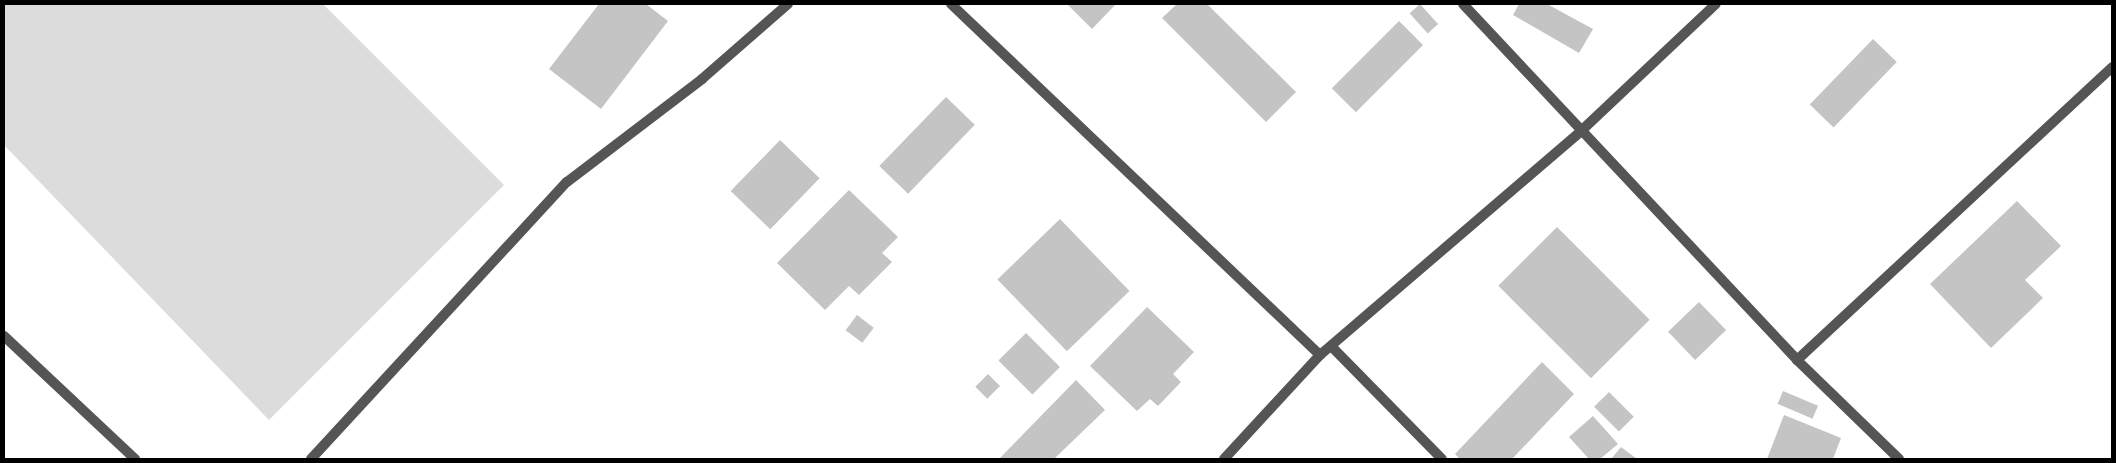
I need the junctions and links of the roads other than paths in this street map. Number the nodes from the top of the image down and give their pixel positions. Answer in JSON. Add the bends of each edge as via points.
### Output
{"nodes":[{"id":1,"x":788,"y":4,"type":"edge"},
{"id":2,"x":951,"y":4,"type":"edge"},
{"id":3,"x":1463,"y":4,"type":"edge"},
{"id":4,"x":1716,"y":4,"type":"edge"},
{"id":5,"x":2112,"y":67,"type":"edge"},
{"id":6,"x":1581,"y":131,"type":"junction"},
{"id":7,"x":4,"y":336,"type":"edge"},
{"id":8,"x":1331,"y":346,"type":"junction"},
{"id":9,"x":1320,"y":355,"type":"junction"},
{"id":10,"x":1797,"y":360,"type":"junction"},
{"id":11,"x":135,"y":459,"type":"edge"},
{"id":12,"x":311,"y":459,"type":"edge"},
{"id":13,"x":1224,"y":459,"type":"edge"},
{"id":14,"x":1442,"y":459,"type":"edge"},
{"id":15,"x":1899,"y":459,"type":"edge"}],
"edges":[{"from":1,"to":12,"type":"street","via":[[702,79],[568,182]]},
{"from":2,"to":9,"type":"street"},
{"from":3,"to":6,"type":"street"},
{"from":4,"to":6,"type":"street"},
{"from":5,"to":10,"type":"street"},
{"from":6,"to":8,"type":"street"},
{"from":6,"to":10,"type":"street"},
{"from":7,"to":11,"type":"street"},
{"from":8,"to":9,"type":"street"},
{"from":8,"to":14,"type":"street"},
{"from":9,"to":13,"type":"street"},
{"from":10,"to":15,"type":"street"}]}
